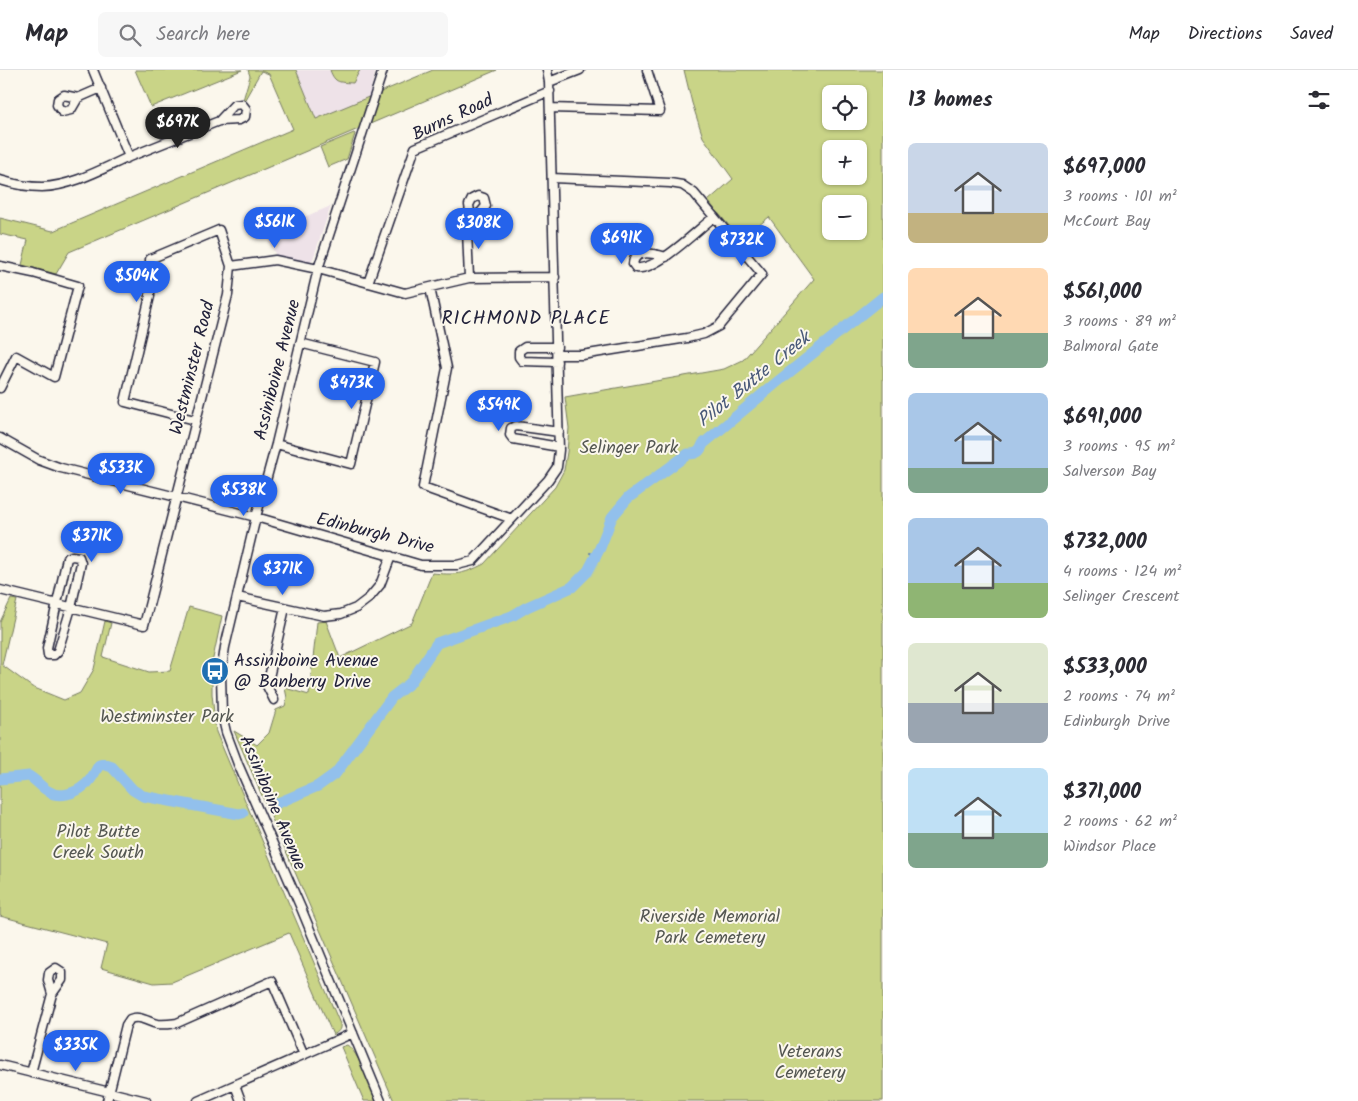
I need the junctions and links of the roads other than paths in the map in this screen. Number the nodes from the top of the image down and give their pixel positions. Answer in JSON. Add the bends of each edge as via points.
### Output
{"nodes":[{"id":1,"x":93,"y":70,"type":"edge"},
{"id":2,"x":383,"y":70,"type":"edge"},
{"id":3,"x":547,"y":70,"type":"edge"},
{"id":4,"x":580,"y":70,"type":"edge"},
{"id":5,"x":647,"y":70,"type":"edge"},
{"id":6,"x":549,"y":86,"type":"junction"},
{"id":7,"x":101,"y":88,"type":"junction"},
{"id":8,"x":78,"y":98,"type":"dead end"},
{"id":9,"x":550,"y":108,"type":"junction"},
{"id":10,"x":218,"y":121,"type":"dead end"},
{"id":11,"x":129,"y":157,"type":"junction"},
{"id":12,"x":552,"y":178,"type":"junction"},
{"id":13,"x":0,"y":180,"type":"edge"},
{"id":14,"x":714,"y":217,"type":"junction"},
{"id":15,"x":471,"y":219,"type":"dead end"},
{"id":16,"x":666,"y":257,"type":"dead end"},
{"id":17,"x":0,"y":266,"type":"edge"},
{"id":18,"x":231,"y":266,"type":"junction"},
{"id":19,"x":318,"y":269,"type":"junction"},
{"id":20,"x":469,"y":278,"type":"junction"},
{"id":21,"x":555,"y":278,"type":"junction"},
{"id":22,"x":368,"y":283,"type":"junction"},
{"id":23,"x":430,"y":288,"type":"junction"},
{"id":24,"x":300,"y":343,"type":"junction"},
{"id":25,"x":557,"y":355,"type":"junction"},
{"id":26,"x":0,"y":388,"type":"edge"},
{"id":27,"x":195,"y":420,"type":"junction"},
{"id":28,"x":559,"y":432,"type":"junction"},
{"id":29,"x":0,"y":438,"type":"edge"},
{"id":30,"x":276,"y":444,"type":"junction"},
{"id":31,"x":559,"y":447,"type":"junction"},
{"id":32,"x":176,"y":498,"type":"junction"},
{"id":33,"x":256,"y":517,"type":"junction"},
{"id":34,"x":512,"y":519,"type":"junction"},
{"id":35,"x":391,"y":556,"type":"junction"},
{"id":36,"x":0,"y":590,"type":"edge"},
{"id":37,"x":237,"y":597,"type":"junction"},
{"id":38,"x":57,"y":604,"type":"junction"},
{"id":39,"x":71,"y":608,"type":"junction"},
{"id":40,"x":285,"y":608,"type":"junction"},
{"id":41,"x":274,"y":700,"type":"dead end"},
{"id":42,"x":52,"y":994,"type":"dead end"},
{"id":43,"x":353,"y":1033,"type":"junction"},
{"id":44,"x":304,"y":1055,"type":"junction"},
{"id":45,"x":0,"y":1065,"type":"edge"},
{"id":46,"x":31,"y":1073,"type":"junction"},
{"id":47,"x":235,"y":1085,"type":"junction"},
{"id":48,"x":109,"y":1092,"type":"junction"},
{"id":49,"x":107,"y":1101,"type":"edge"},
{"id":50,"x":146,"y":1101,"type":"edge"},
{"id":51,"x":198,"y":1101,"type":"edge"},
{"id":52,"x":241,"y":1101,"type":"edge"},
{"id":53,"x":381,"y":1101,"type":"edge"}],
"edges":[{"from":1,"to":7,"type":"street"},
{"from":2,"to":19,"type":"street","name":"Assiniboine Avenue"},
{"from":3,"to":6,"type":"street","name":"Edinburgh Drive"},
{"from":4,"to":6,"type":"street","name":"Burns Road"},
{"from":5,"to":9,"type":"street","via":[[660,111]]},
{"from":6,"to":9,"type":"street","name":"Edinburgh Drive"},
{"from":6,"to":22,"type":"street","name":"Burns Road","via":[[415,148]]},
{"from":7,"to":8,"type":"street"},
{"from":7,"to":11,"type":"street"},
{"from":9,"to":12,"type":"street","name":"Edinburgh Drive"},
{"from":10,"to":11,"type":"street"},
{"from":11,"to":13,"type":"street","via":[[70,182],[42,187]]},
{"from":12,"to":14,"type":"street","via":[[682,185],[694,193]]},
{"from":12,"to":21,"type":"street","name":"Edinburgh Drive"},
{"from":14,"to":16,"type":"street"},
{"from":14,"to":25,"type":"street","via":[[762,274],[719,326],[687,338],[582,355]]},
{"from":15,"to":20,"type":"street","via":[[467,230]]},
{"from":17,"to":26,"type":"street","via":[[78,286],[54,377],[16,356]]},
{"from":18,"to":19,"type":"street","via":[[275,260]]},
{"from":18,"to":27,"type":"street","name":"Westminster Road","via":[[228,295]]},
{"from":18,"to":27,"type":"street","via":[[219,230],[150,259],[150,296],[126,402]]},
{"from":19,"to":22,"type":"street"},
{"from":19,"to":24,"type":"street","name":"Assiniboine Avenue"},
{"from":20,"to":21,"type":"street"},
{"from":20,"to":23,"type":"street"},
{"from":21,"to":25,"type":"street","name":"Edinburgh Drive"},
{"from":22,"to":23,"type":"street","via":[[405,293]]},
{"from":23,"to":34,"type":"street","via":[[447,368],[423,487]]},
{"from":24,"to":30,"type":"street","name":"Assiniboine Avenue"},
{"from":24,"to":30,"type":"street","via":[[375,362],[351,464]]},
{"from":25,"to":28,"type":"street","name":"Edinburgh Drive"},
{"from":27,"to":32,"type":"street","name":"Westminster Road"},
{"from":28,"to":31,"type":"street","name":"Edinburgh Drive"},
{"from":28,"to":31,"type":"street","via":[[516,426],[511,428],[510,435],[513,439]]},
{"from":29,"to":32,"type":"street","name":"Edinburgh Drive","via":[[39,460],[61,468]]},
{"from":30,"to":33,"type":"street","name":"Assiniboine Avenue"},
{"from":31,"to":34,"type":"street","name":"Edinburgh Drive","via":[[557,467]]},
{"from":32,"to":33,"type":"street","name":"Edinburgh Drive"},
{"from":32,"to":39,"type":"street","name":"Westminster Road","via":[[144,625]]},
{"from":33,"to":35,"type":"street","name":"Edinburgh Drive"},
{"from":33,"to":37,"type":"street","name":"Assiniboine Avenue"},
{"from":34,"to":35,"type":"street","name":"Edinburgh Drive","via":[[473,561],[457,565],[430,565]]},
{"from":35,"to":40,"type":"street","via":[[380,585],[356,608],[324,616]]},
{"from":36,"to":38,"type":"street","name":"Westminster Road"},
{"from":37,"to":40,"type":"street"},
{"from":37,"to":43,"type":"street","name":"Assiniboine Avenue","via":[[221,674],[222,715],[226,732]]},
{"from":38,"to":39,"type":"street","name":"Westminster Road"},
{"from":38,"to":39,"type":"street","via":[[48,655],[58,651]]},
{"from":38,"to":39,"type":"street","via":[[66,558],[79,557],[81,563]]},
{"from":40,"to":41,"type":"street","via":[[267,686]]},
{"from":42,"to":46,"type":"street"},
{"from":43,"to":44,"type":"street"},
{"from":43,"to":53,"type":"street","name":"Assiniboine Avenue"},
{"from":44,"to":47,"type":"street"},
{"from":44,"to":48,"type":"street","via":[[272,981],[177,1023],[167,1025],[136,1017],[130,1019]]},
{"from":45,"to":46,"type":"street"},
{"from":46,"to":48,"type":"street"},
{"from":47,"to":51,"type":"street"},
{"from":47,"to":52,"type":"street"},
{"from":48,"to":49,"type":"street"},
{"from":48,"to":50,"type":"street"}]}
